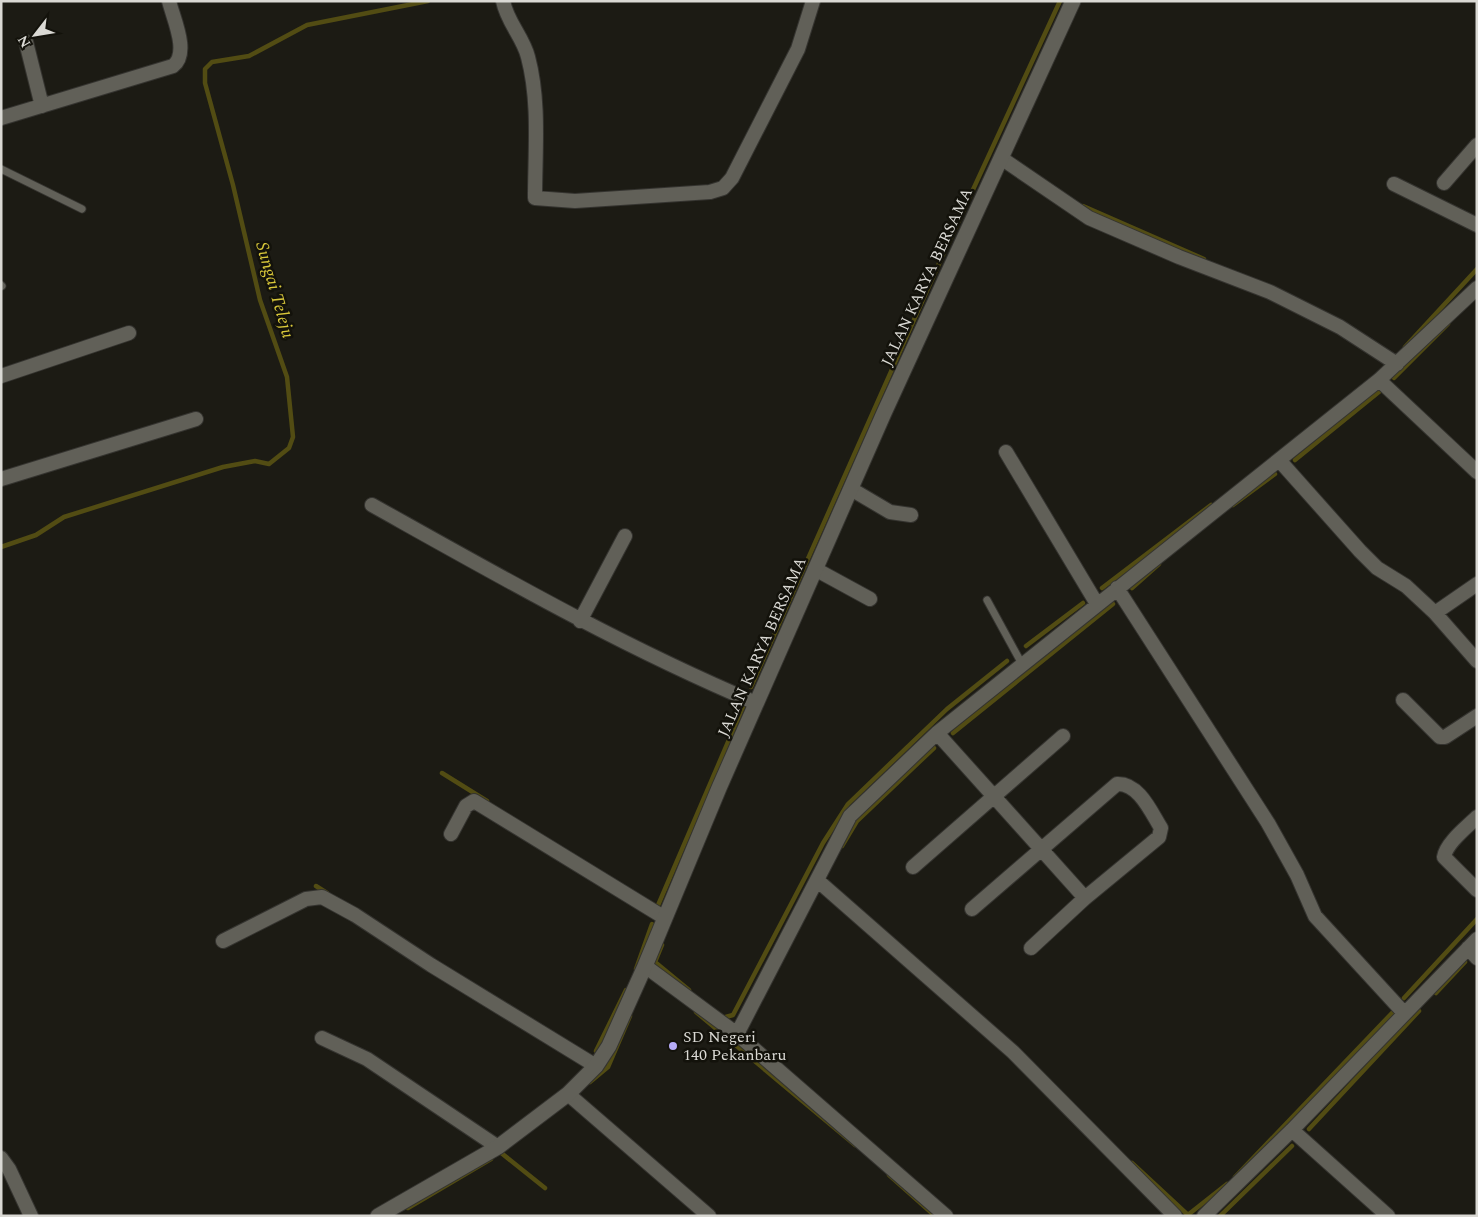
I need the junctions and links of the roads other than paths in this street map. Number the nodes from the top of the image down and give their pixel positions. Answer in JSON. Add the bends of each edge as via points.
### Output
{"nodes":[{"id":1,"x":169,"y":1,"type":"edge"},
{"id":2,"x":503,"y":1,"type":"edge"},
{"id":3,"x":813,"y":1,"type":"edge"},
{"id":4,"x":1072,"y":1,"type":"edge"},
{"id":5,"x":26,"y":42,"type":"dead end"},
{"id":6,"x":42,"y":106,"type":"junction"},
{"id":7,"x":1,"y":118,"type":"edge"},
{"id":8,"x":1477,"y":145,"type":"edge"},
{"id":9,"x":1001,"y":158,"type":"junction"},
{"id":10,"x":1,"y":169,"type":"edge"},
{"id":11,"x":1444,"y":183,"type":"dead end"},
{"id":12,"x":1394,"y":184,"type":"dead end"},
{"id":13,"x":82,"y":209,"type":"dead end"},
{"id":14,"x":1477,"y":225,"type":"edge"},
{"id":15,"x":1477,"y":288,"type":"edge"},
{"id":16,"x":129,"y":333,"type":"dead end"},
{"id":17,"x":1397,"y":364,"type":"junction"},
{"id":18,"x":1,"y":376,"type":"edge"},
{"id":19,"x":1379,"y":380,"type":"junction"},
{"id":20,"x":196,"y":419,"type":"dead end"},
{"id":21,"x":1006,"y":452,"type":"dead end"},
{"id":22,"x":1279,"y":460,"type":"junction"},
{"id":23,"x":1477,"y":472,"type":"edge"},
{"id":24,"x":1,"y":480,"type":"edge"},
{"id":25,"x":851,"y":488,"type":"junction"},
{"id":26,"x":372,"y":505,"type":"dead end"},
{"id":27,"x":911,"y":515,"type":"dead end"},
{"id":28,"x":625,"y":536,"type":"dead end"},
{"id":29,"x":815,"y":569,"type":"junction"},
{"id":30,"x":1477,"y":584,"type":"edge"},
{"id":31,"x":1117,"y":588,"type":"junction"},
{"id":32,"x":870,"y":599,"type":"dead end"},
{"id":33,"x":987,"y":600,"type":"dead end"},
{"id":34,"x":1097,"y":604,"type":"junction"},
{"id":35,"x":1435,"y":613,"type":"junction"},
{"id":36,"x":580,"y":621,"type":"junction"},
{"id":37,"x":1477,"y":662,"type":"edge"},
{"id":38,"x":1022,"y":664,"type":"junction"},
{"id":39,"x":1403,"y":700,"type":"dead end"},
{"id":40,"x":756,"y":703,"type":"junction"},
{"id":41,"x":1477,"y":716,"type":"edge"},
{"id":42,"x":937,"y":733,"type":"junction"},
{"id":43,"x":1063,"y":736,"type":"dead end"},
{"id":44,"x":992,"y":796,"type":"junction"},
{"id":45,"x":1477,"y":817,"type":"edge"},
{"id":46,"x":451,"y":834,"type":"dead end"},
{"id":47,"x":1040,"y":848,"type":"junction"},
{"id":48,"x":913,"y":867,"type":"dead end"},
{"id":49,"x":817,"y":880,"type":"junction"},
{"id":50,"x":1477,"y":890,"type":"edge"},
{"id":51,"x":1085,"y":898,"type":"junction"},
{"id":52,"x":972,"y":909,"type":"dead end"},
{"id":53,"x":666,"y":918,"type":"junction"},
{"id":54,"x":223,"y":941,"type":"dead end"},
{"id":55,"x":1031,"y":948,"type":"dead end"},
{"id":56,"x":1474,"y":948,"type":"edge"},
{"id":57,"x":646,"y":966,"type":"junction"},
{"id":58,"x":1404,"y":1013,"type":"junction"},
{"id":59,"x":736,"y":1034,"type":"junction"},
{"id":60,"x":322,"y":1038,"type":"dead end"},
{"id":61,"x":596,"y":1066,"type":"junction"},
{"id":62,"x":568,"y":1094,"type":"junction"},
{"id":63,"x":1292,"y":1130,"type":"junction"},
{"id":64,"x":498,"y":1147,"type":"junction"},
{"id":65,"x":1,"y":1158,"type":"edge"},
{"id":66,"x":396,"y":1212,"type":"edge"},
{"id":67,"x":31,"y":1216,"type":"edge"},
{"id":68,"x":378,"y":1216,"type":"edge"},
{"id":69,"x":709,"y":1216,"type":"edge"},
{"id":70,"x":946,"y":1216,"type":"edge"},
{"id":71,"x":1175,"y":1216,"type":"edge"},
{"id":72,"x":1204,"y":1216,"type":"edge"},
{"id":73,"x":1388,"y":1216,"type":"edge"}],
"edges":[{"from":1,"to":6,"type":"street","via":[[180,47],[177,63],[168,69]]},
{"from":2,"to":3,"type":"street","via":[[506,14],[528,54],[536,102],[535,198],[575,201],[710,192],[723,188],[732,178],[798,49]]},
{"from":4,"to":9,"type":"street","name":"JALAN KARYA BERSAMA"},
{"from":5,"to":6,"type":"street"},
{"from":6,"to":7,"type":"street"},
{"from":8,"to":11,"type":"street"},
{"from":9,"to":17,"type":"street","via":[[1089,218],[1270,292],[1340,327]]},
{"from":9,"to":25,"type":"street","name":"JALAN KARYA BERSAMA"},
{"from":10,"to":13,"type":"lane"},
{"from":12,"to":14,"type":"street"},
{"from":15,"to":17,"type":"street"},
{"from":16,"to":18,"type":"street"},
{"from":17,"to":19,"type":"street"},
{"from":19,"to":22,"type":"street"},
{"from":19,"to":23,"type":"street"},
{"from":20,"to":24,"type":"street"},
{"from":21,"to":34,"type":"street"},
{"from":22,"to":31,"type":"street"},
{"from":22,"to":35,"type":"street","via":[[1377,568],[1406,586]]},
{"from":25,"to":27,"type":"street","via":[[890,512]]},
{"from":25,"to":29,"type":"street","name":"JALAN KARYA BERSAMA"},
{"from":26,"to":36,"type":"street"},
{"from":28,"to":36,"type":"street"},
{"from":29,"to":32,"type":"street"},
{"from":29,"to":40,"type":"street","name":"JALAN KARYA BERSAMA"},
{"from":30,"to":35,"type":"street"},
{"from":31,"to":34,"type":"street"},
{"from":31,"to":58,"type":"street","via":[[1268,823],[1315,916]]},
{"from":33,"to":38,"type":"lane"},
{"from":34,"to":38,"type":"street"},
{"from":35,"to":37,"type":"street"},
{"from":36,"to":40,"type":"street","via":[[647,655]]},
{"from":38,"to":42,"type":"street"},
{"from":39,"to":41,"type":"street","via":[[1440,737]]},
{"from":40,"to":53,"type":"street","name":"JALAN KARYA BERSAMA"},
{"from":42,"to":44,"type":"street"},
{"from":42,"to":49,"type":"street","via":[[850,816]]},
{"from":43,"to":44,"type":"street"},
{"from":44,"to":47,"type":"street"},
{"from":44,"to":48,"type":"street"},
{"from":45,"to":50,"type":"street","via":[[1444,853],[1444,857]]},
{"from":46,"to":53,"type":"street","via":[[466,806],[474,801]]},
{"from":47,"to":51,"type":"street"},
{"from":47,"to":51,"type":"street","via":[[1117,784],[1125,784],[1135,790],[1160,828],[1158,837]]},
{"from":47,"to":52,"type":"street"},
{"from":49,"to":59,"type":"street"},
{"from":49,"to":71,"type":"street","via":[[1013,1052]]},
{"from":51,"to":55,"type":"street"},
{"from":53,"to":57,"type":"street","name":"JALAN KARYA BERSAMA"},
{"from":54,"to":61,"type":"street","via":[[306,899],[322,897],[356,915]]},
{"from":56,"to":58,"type":"street"},
{"from":57,"to":59,"type":"street"},
{"from":57,"to":61,"type":"street","name":"JALAN KARYA BERSAMA","via":[[609,1046]]},
{"from":58,"to":63,"type":"street"},
{"from":59,"to":70,"type":"street"},
{"from":60,"to":64,"type":"street","via":[[367,1059]]},
{"from":61,"to":62,"type":"street","name":"JALAN KARYA BERSAMA"},
{"from":62,"to":64,"type":"street","name":"JALAN KARYA BERSAMA"},
{"from":62,"to":69,"type":"street"},
{"from":63,"to":72,"type":"street"},
{"from":63,"to":73,"type":"street"},
{"from":64,"to":66,"type":"street","name":"JALAN KARYA BERSAMA"},
{"from":65,"to":67,"type":"street"},
{"from":66,"to":68,"type":"street","name":"JALAN KARYA BERSAMA"}]}
